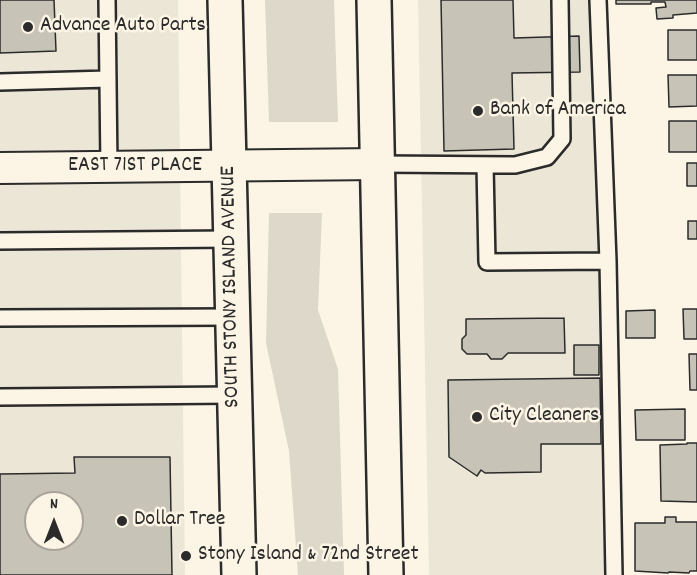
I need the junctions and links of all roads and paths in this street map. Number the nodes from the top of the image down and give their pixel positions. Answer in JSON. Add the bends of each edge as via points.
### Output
{"nodes":[{"id":1,"x":107,"y":0,"type":"edge"},
{"id":2,"x":225,"y":0,"type":"edge"},
{"id":3,"x":374,"y":0,"type":"edge"},
{"id":4,"x":560,"y":0,"type":"edge"},
{"id":5,"x":598,"y":0,"type":"edge"},
{"id":6,"x":108,"y":79,"type":"junction"},
{"id":7,"x":0,"y":82,"type":"edge"},
{"id":8,"x":378,"y":164,"type":"junction"},
{"id":9,"x":485,"y":165,"type":"junction"},
{"id":10,"x":229,"y":166,"type":"junction"},
{"id":11,"x":109,"y":167,"type":"junction"},
{"id":12,"x":0,"y":168,"type":"edge"},
{"id":13,"x":231,"y":239,"type":"junction"},
{"id":14,"x":0,"y":241,"type":"edge"},
{"id":15,"x":608,"y":261,"type":"junction"},
{"id":16,"x":233,"y":317,"type":"junction"},
{"id":17,"x":0,"y":318,"type":"edge"},
{"id":18,"x":234,"y":395,"type":"junction"},
{"id":19,"x":0,"y":397,"type":"edge"},
{"id":20,"x":239,"y":575,"type":"edge"},
{"id":21,"x":386,"y":575,"type":"edge"},
{"id":22,"x":614,"y":575,"type":"edge"}],
"edges":[{"from":1,"to":6,"type":"lane"},
{"from":2,"to":10,"type":"highway","name":"SOUTH STONY ISLAND AVENUE"},
{"from":3,"to":8,"type":"highway"},
{"from":4,"to":9,"type":"lane","via":[[562,139],[547,157],[515,165]]},
{"from":5,"to":15,"type":"lane"},
{"from":6,"to":7,"type":"lane"},
{"from":6,"to":11,"type":"lane"},
{"from":8,"to":9,"type":"lane"},
{"from":8,"to":10,"type":"street","name":"EAST 71ST PLACE"},
{"from":8,"to":21,"type":"highway"},
{"from":9,"to":15,"type":"lane","via":[[487,262]]},
{"from":10,"to":11,"type":"street","name":"EAST 71ST PLACE"},
{"from":10,"to":13,"type":"highway","name":"SOUTH STONY ISLAND AVENUE"},
{"from":11,"to":12,"type":"street","name":"EAST 71ST PLACE"},
{"from":13,"to":14,"type":"lane"},
{"from":13,"to":16,"type":"highway","name":"SOUTH STONY ISLAND AVENUE"},
{"from":15,"to":22,"type":"lane"},
{"from":16,"to":17,"type":"lane"},
{"from":16,"to":18,"type":"highway","name":"SOUTH STONY ISLAND AVENUE"},
{"from":18,"to":19,"type":"lane"},
{"from":18,"to":20,"type":"highway","name":"SOUTH STONY ISLAND AVENUE"}]}
